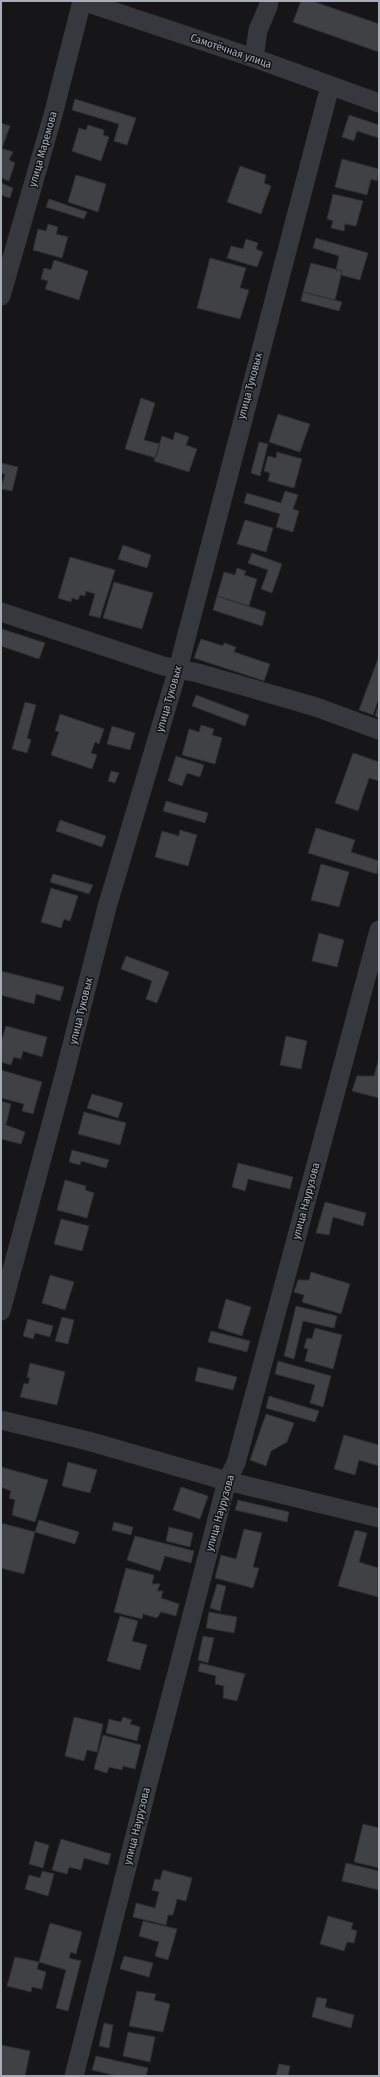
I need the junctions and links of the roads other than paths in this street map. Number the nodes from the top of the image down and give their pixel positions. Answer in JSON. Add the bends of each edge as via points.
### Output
{"nodes":[{"id":1,"x":82,"y":1,"type":"edge"},
{"id":2,"x":268,"y":1,"type":"edge"},
{"id":3,"x":254,"y":58,"type":"junction"},
{"id":4,"x":330,"y":86,"type":"junction"},
{"id":5,"x":379,"y":102,"type":"edge"},
{"id":6,"x":1,"y":296,"type":"edge"},
{"id":7,"x":1,"y":612,"type":"edge"},
{"id":8,"x":178,"y":669,"type":"junction"},
{"id":9,"x":379,"y":730,"type":"edge"},
{"id":10,"x":379,"y":930,"type":"edge"},
{"id":11,"x":1,"y":1311,"type":"edge"},
{"id":12,"x":1,"y":1420,"type":"edge"},
{"id":13,"x":227,"y":1481,"type":"junction"},
{"id":14,"x":379,"y":1518,"type":"edge"},
{"id":15,"x":74,"y":2076,"type":"edge"}],
"edges":[{"from":1,"to":3,"type":"street","name":"Самотёчная улица"},
{"from":1,"to":6,"type":"street","name":"улица Маремова","via":[[53,115]]},
{"from":2,"to":3,"type":"street","via":[[258,30]]},
{"from":3,"to":4,"type":"street","name":"Самотёчная улица"},
{"from":4,"to":5,"type":"street","name":"Самотёчная улица"},
{"from":4,"to":8,"type":"street","name":"улица Туковых"},
{"from":7,"to":8,"type":"street"},
{"from":8,"to":9,"type":"street","via":[[316,707]]},
{"from":8,"to":11,"type":"street","name":"улица Туковых","via":[[107,907]]},
{"from":10,"to":13,"type":"street","name":"улица Наурузова","via":[[238,1456]]},
{"from":12,"to":13,"type":"street","via":[[88,1441]]},
{"from":13,"to":14,"type":"street"},
{"from":13,"to":15,"type":"street","name":"улица Наурузова"}]}
